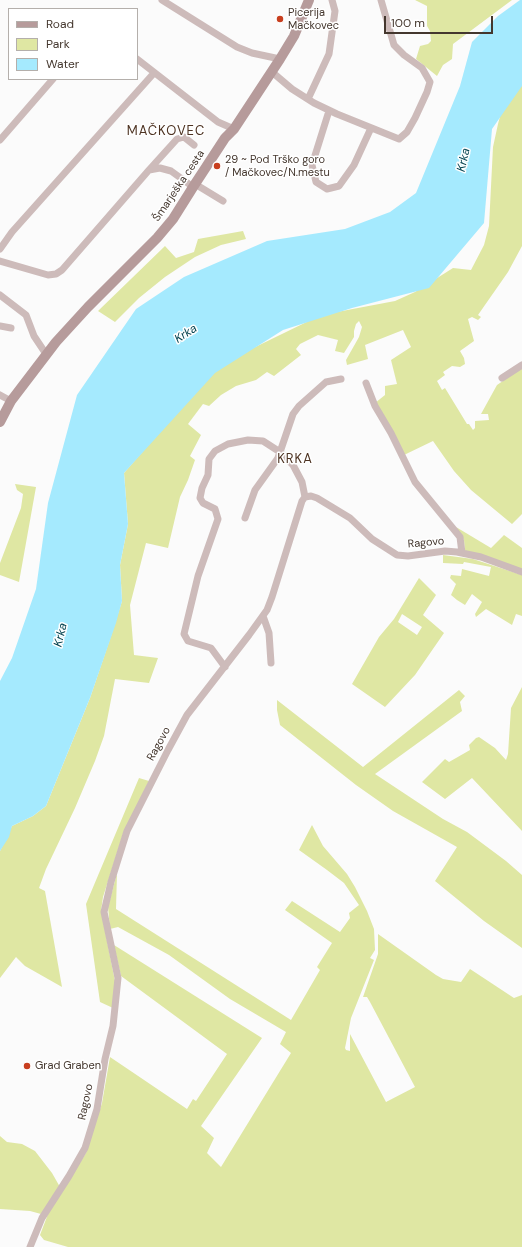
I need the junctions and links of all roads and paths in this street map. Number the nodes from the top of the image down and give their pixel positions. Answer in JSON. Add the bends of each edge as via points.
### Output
{"nodes":[{"id":1,"x":162,"y":0,"type":"edge"},
{"id":2,"x":309,"y":0,"type":"edge"},
{"id":3,"x":332,"y":0,"type":"edge"},
{"id":4,"x":381,"y":0,"type":"edge"},
{"id":5,"x":280,"y":59,"type":"junction"},
{"id":6,"x":138,"y":60,"type":"edge"},
{"id":7,"x":272,"y":72,"type":"junction"},
{"id":8,"x":154,"y":73,"type":"junction"},
{"id":9,"x":52,"y":80,"type":"edge"},
{"id":10,"x":308,"y":99,"type":"junction"},
{"id":11,"x":328,"y":114,"type":"dead end"},
{"id":12,"x":371,"y":128,"type":"junction"},
{"id":13,"x":234,"y":129,"type":"junction"},
{"id":14,"x":0,"y":140,"type":"edge"},
{"id":15,"x":194,"y":145,"type":"dead end"},
{"id":16,"x":149,"y":170,"type":"junction"},
{"id":17,"x":192,"y":184,"type":"junction"},
{"id":18,"x":223,"y":201,"type":"dead end"},
{"id":19,"x":0,"y":249,"type":"edge"},
{"id":20,"x":0,"y":261,"type":"edge"},
{"id":21,"x":0,"y":295,"type":"edge"},
{"id":22,"x":0,"y":326,"type":"edge"},
{"id":23,"x":11,"y":328,"type":"dead end"},
{"id":24,"x":46,"y":354,"type":"junction"},
{"id":25,"x":522,"y":366,"type":"edge"},
{"id":26,"x":502,"y":378,"type":"dead end"},
{"id":27,"x":341,"y":379,"type":"dead end"},
{"id":28,"x":366,"y":383,"type":"dead end"},
{"id":29,"x":0,"y":395,"type":"edge"},
{"id":30,"x":11,"y":401,"type":"junction"},
{"id":31,"x":0,"y":422,"type":"edge"},
{"id":32,"x":280,"y":452,"type":"junction"},
{"id":33,"x":306,"y":496,"type":"junction"},
{"id":34,"x":245,"y":518,"type":"dead end"},
{"id":35,"x":462,"y":553,"type":"junction"},
{"id":36,"x":522,"y":572,"type":"edge"},
{"id":37,"x":263,"y":616,"type":"junction"},
{"id":38,"x":271,"y":664,"type":"dead end"},
{"id":39,"x":225,"y":667,"type":"junction"},
{"id":40,"x":30,"y":1247,"type":"edge"}],
"edges":[{"from":1,"to":5,"type":"street","via":[[237,47]]},
{"from":2,"to":5,"type":"street","name":"Šmarješka cesta","via":[[294,36]]},
{"from":3,"to":10,"type":"street","via":[[335,10],[329,54]]},
{"from":4,"to":12,"type":"street","via":[[394,45],[422,68],[430,82],[415,118],[407,132],[399,139]]},
{"from":5,"to":7,"type":"street","name":"Šmarješka cesta"},
{"from":6,"to":8,"type":"street"},
{"from":7,"to":10,"type":"street"},
{"from":7,"to":13,"type":"street","name":"Šmarješka cesta"},
{"from":8,"to":13,"type":"street","via":[[218,122]]},
{"from":8,"to":19,"type":"street","via":[[12,232]]},
{"from":9,"to":14,"type":"street"},
{"from":10,"to":12,"type":"street"},
{"from":11,"to":12,"type":"street","via":[[312,165],[316,182],[327,189],[339,186],[354,165]]},
{"from":13,"to":17,"type":"street","name":"Šmarješka cesta"},
{"from":15,"to":16,"type":"street","via":[[184,136],[178,139]]},
{"from":16,"to":17,"type":"street","via":[[160,168],[171,171]]},
{"from":16,"to":20,"type":"street","via":[[56,274],[48,275]]},
{"from":17,"to":18,"type":"street"},
{"from":17,"to":24,"type":"street","name":"Šmarješka cesta","via":[[173,219],[157,238],[88,307]]},
{"from":21,"to":24,"type":"street","via":[[26,315],[34,336]]},
{"from":22,"to":23,"type":"street"},
{"from":24,"to":30,"type":"street","name":"Šmarješka cesta"},
{"from":25,"to":26,"type":"street"},
{"from":27,"to":32,"type":"street","via":[[326,382],[298,406]]},
{"from":28,"to":35,"type":"street","via":[[375,406],[392,433],[415,482],[460,537]]},
{"from":29,"to":30,"type":"street"},
{"from":30,"to":31,"type":"street","name":"Šmarješka cesta"},
{"from":32,"to":33,"type":"street","via":[[297,472]]},
{"from":32,"to":34,"type":"street","via":[[255,490]]},
{"from":32,"to":39,"type":"street","via":[[263,441],[255,440],[238,441],[220,448],[209,459],[208,475],[200,494],[203,502],[215,509],[218,519],[198,576],[184,634],[188,640],[211,648]]},
{"from":33,"to":35,"type":"street","name":"Ragovo","via":[[317,498],[350,518],[372,539],[398,555],[445,551]]},
{"from":33,"to":37,"type":"street","name":"Ragovo","via":[[300,506],[272,597]]},
{"from":35,"to":36,"type":"street","name":"Ragovo"},
{"from":37,"to":38,"type":"street","via":[[269,633]]},
{"from":37,"to":39,"type":"street","name":"Ragovo"},
{"from":39,"to":40,"type":"street","name":"Ragovo","via":[[187,715],[127,832],[104,912],[118,978],[113,1026],[97,1109],[85,1148],[42,1218]]}]}
